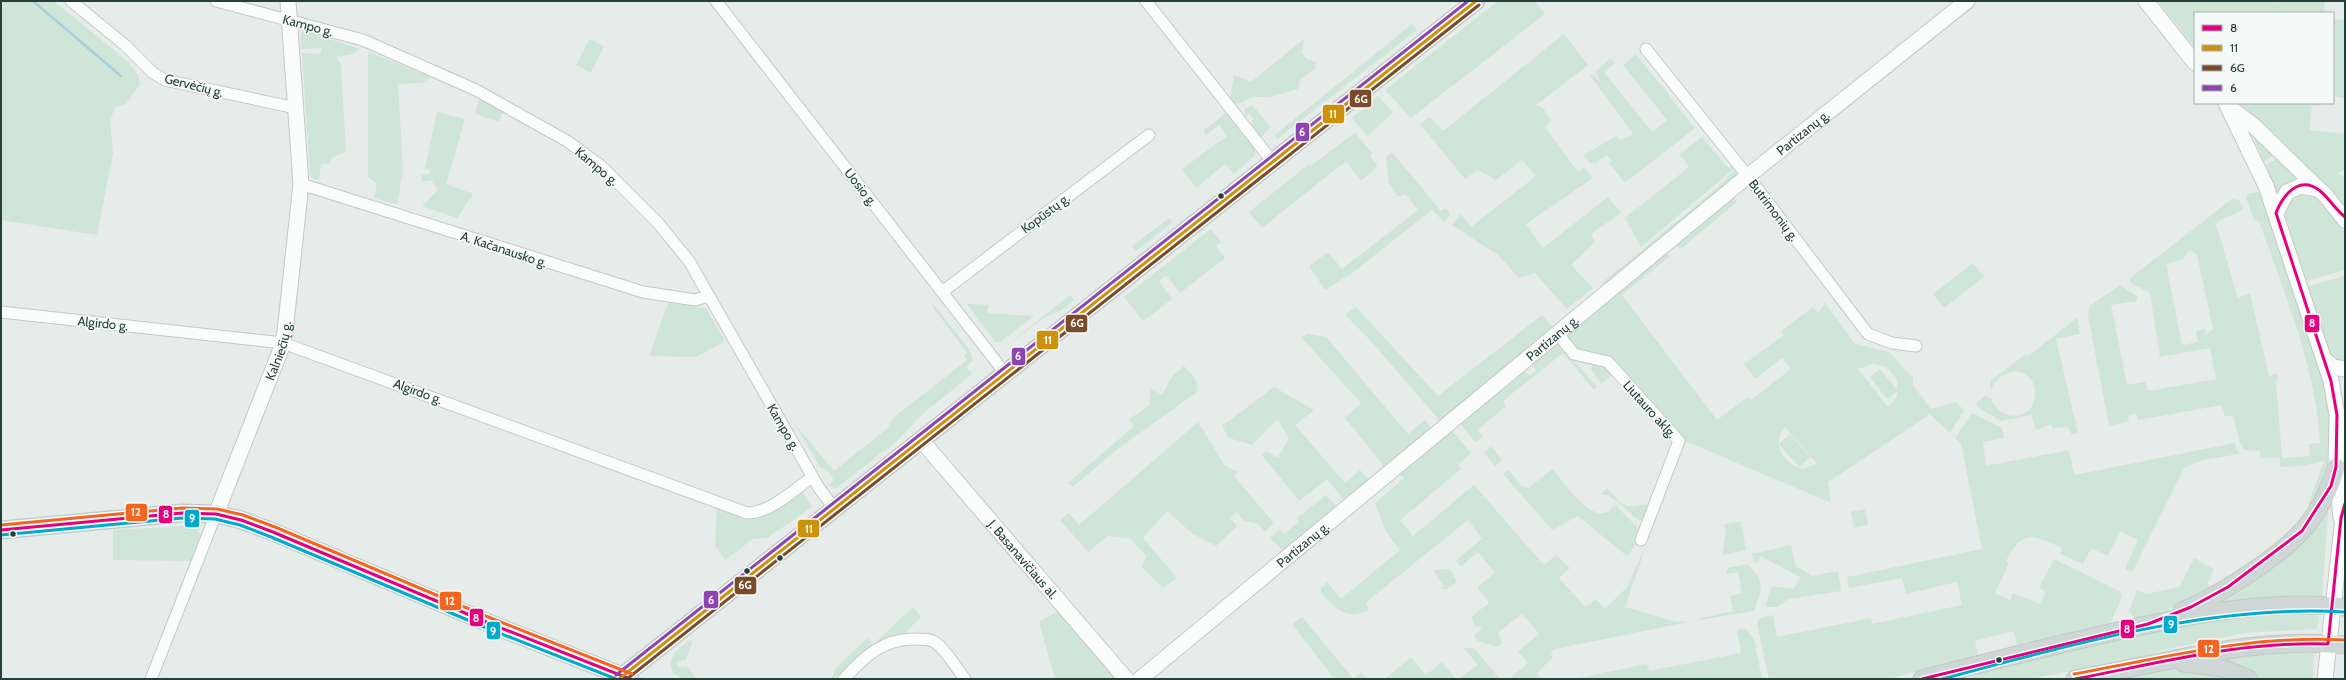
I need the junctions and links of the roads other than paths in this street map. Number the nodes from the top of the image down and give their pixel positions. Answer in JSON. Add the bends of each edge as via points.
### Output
{"nodes":[{"id":1,"x":71,"y":1,"type":"edge"},
{"id":2,"x":216,"y":1,"type":"edge"},
{"id":3,"x":288,"y":1,"type":"edge"},
{"id":4,"x":716,"y":1,"type":"edge"},
{"id":5,"x":1146,"y":1,"type":"edge"},
{"id":6,"x":1476,"y":1,"type":"edge"},
{"id":7,"x":1967,"y":1,"type":"edge"},
{"id":8,"x":2146,"y":1,"type":"edge"},
{"id":9,"x":290,"y":20,"type":"junction"},
{"id":10,"x":1646,"y":49,"type":"dead end"},
{"id":11,"x":2194,"y":62,"type":"edge"},
{"id":12,"x":2228,"y":106,"type":"edge"},
{"id":13,"x":296,"y":108,"type":"junction"},
{"id":14,"x":2248,"y":131,"type":"junction"},
{"id":15,"x":1148,"y":135,"type":"dead end"},
{"id":16,"x":1272,"y":162,"type":"junction"},
{"id":17,"x":1748,"y":176,"type":"junction"},
{"id":18,"x":301,"y":184,"type":"junction"},
{"id":19,"x":2318,"y":189,"type":"junction"},
{"id":20,"x":2276,"y":213,"type":"junction"},
{"id":21,"x":2344,"y":217,"type":"edge"},
{"id":22,"x":942,"y":292,"type":"junction"},
{"id":23,"x":709,"y":296,"type":"junction"},
{"id":24,"x":1,"y":312,"type":"edge"},
{"id":25,"x":1557,"y":333,"type":"junction"},
{"id":26,"x":283,"y":343,"type":"junction"},
{"id":27,"x":1916,"y":346,"type":"dead end"},
{"id":28,"x":2325,"y":360,"type":"junction"},
{"id":29,"x":2345,"y":369,"type":"edge"},
{"id":30,"x":1005,"y":373,"type":"junction"},
{"id":31,"x":921,"y":440,"type":"junction"},
{"id":32,"x":2336,"y":467,"type":"junction"},
{"id":33,"x":812,"y":477,"type":"junction"},
{"id":34,"x":834,"y":508,"type":"junction"},
{"id":35,"x":2343,"y":511,"type":"edge"},
{"id":36,"x":216,"y":514,"type":"junction"},
{"id":37,"x":1,"y":530,"type":"edge"},
{"id":38,"x":1641,"y":540,"type":"dead end"},
{"id":39,"x":2338,"y":606,"type":"edge"},
{"id":40,"x":2148,"y":624,"type":"junction"},
{"id":41,"x":2328,"y":644,"type":"junction"},
{"id":42,"x":2345,"y":645,"type":"edge"},
{"id":43,"x":2164,"y":662,"type":"junction"},
{"id":44,"x":1940,"y":677,"type":"edge"},
{"id":45,"x":624,"y":678,"type":"edge"},
{"id":46,"x":151,"y":679,"type":"edge"},
{"id":47,"x":844,"y":679,"type":"edge"},
{"id":48,"x":965,"y":679,"type":"edge"},
{"id":49,"x":1126,"y":679,"type":"edge"},
{"id":50,"x":1140,"y":679,"type":"edge"},
{"id":51,"x":1922,"y":679,"type":"edge"},
{"id":52,"x":2075,"y":679,"type":"edge"},
{"id":53,"x":2249,"y":679,"type":"edge"},
{"id":54,"x":2325,"y":679,"type":"edge"}],
"edges":[{"from":1,"to":13,"type":"street","name":"Gervėčių g.","via":[[125,45],[153,73],[165,80]]},
{"from":2,"to":9,"type":"street","name":"Kampo g."},
{"from":3,"to":9,"type":"street","name":"Kalniečių g."},
{"from":4,"to":22,"type":"street","name":"Uosio g."},
{"from":5,"to":16,"type":"street"},
{"from":6,"to":16,"type":"main road"},
{"from":7,"to":17,"type":"street","name":"Partizanų g."},
{"from":8,"to":11,"type":"street"},
{"from":9,"to":13,"type":"street","name":"Kalniečių g."},
{"from":9,"to":23,"type":"street","name":"Kampo g.","via":[[363,40],[430,69],[476,90],[567,141],[601,166],[658,223],[689,261]]},
{"from":10,"to":17,"type":"street","name":"Butrimonių g."},
{"from":12,"to":14,"type":"street"},
{"from":13,"to":18,"type":"street","name":"Kalniečių g."},
{"from":14,"to":19,"type":"street"},
{"from":14,"to":20,"type":"street"},
{"from":15,"to":22,"type":"street","name":"Kopūstų g."},
{"from":16,"to":30,"type":"main road"},
{"from":17,"to":25,"type":"street","name":"Partizanų g."},
{"from":17,"to":27,"type":"street","name":"Butrimonių g.","via":[[1868,334]]},
{"from":18,"to":23,"type":"street","name":"A. Kačanausko g.","via":[[643,292],[695,300]]},
{"from":18,"to":26,"type":"street","name":"Kalniečių g."},
{"from":19,"to":20,"type":"street","via":[[2301,186],[2287,192]]},
{"from":19,"to":21,"type":"street"},
{"from":20,"to":28,"type":"street"},
{"from":22,"to":30,"type":"street","name":"Uosio g."},
{"from":23,"to":33,"type":"street","name":"Kampo g."},
{"from":24,"to":26,"type":"street","name":"Algirdo g."},
{"from":25,"to":38,"type":"street","name":"Liutauro aklg.","via":[[1574,354],[1608,362],[1679,441]]},
{"from":25,"to":50,"type":"street","name":"Partizanų g."},
{"from":26,"to":33,"type":"street","name":"Algirdo g.","via":[[747,513],[765,509]]},
{"from":26,"to":36,"type":"street","name":"Kalniečių g."},
{"from":28,"to":29,"type":"street","via":[[2333,367]]},
{"from":28,"to":32,"type":"street","via":[[2337,415]]},
{"from":30,"to":31,"type":"main road"},
{"from":31,"to":34,"type":"main road"},
{"from":31,"to":49,"type":"street","name":"J. Basanavičiaus al."},
{"from":32,"to":35,"type":"street"},
{"from":32,"to":40,"type":"main road","via":[[2327,493],[2302,531],[2293,539],[2228,587],[2191,607]]},
{"from":33,"to":34,"type":"street","name":"Kampo g."},
{"from":34,"to":45,"type":"main road"},
{"from":35,"to":39,"type":"street"},
{"from":36,"to":37,"type":"main road","via":[[154,515]]},
{"from":36,"to":45,"type":"main road","via":[[273,532],[484,622]]},
{"from":36,"to":46,"type":"street","name":"Kalniečių g."},
{"from":39,"to":40,"type":"main road","via":[[2212,611]]},
{"from":39,"to":41,"type":"street","via":[[2330,624]]},
{"from":40,"to":44,"type":"main road"},
{"from":41,"to":42,"type":"main road"},
{"from":41,"to":43,"type":"main road","via":[[2305,642],[2251,645]]},
{"from":41,"to":54,"type":"street"},
{"from":43,"to":52,"type":"main road"},
{"from":43,"to":53,"type":"main road","via":[[2223,668]]},
{"from":44,"to":51,"type":"main road"},
{"from":47,"to":48,"type":"street","via":[[875,648],[898,640],[913,639],[938,644]]}]}
